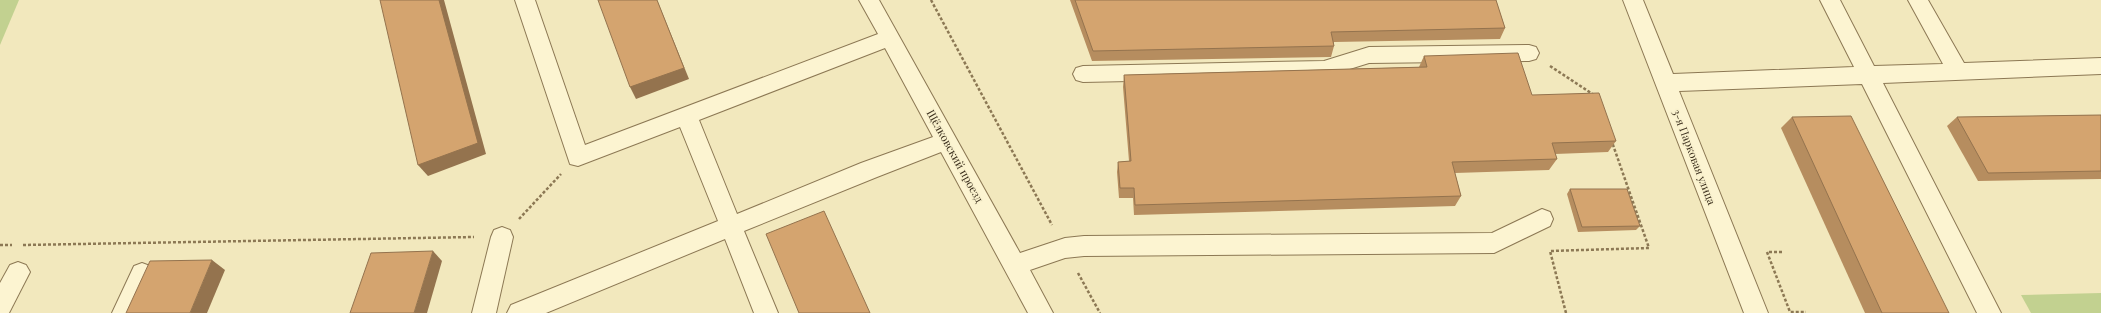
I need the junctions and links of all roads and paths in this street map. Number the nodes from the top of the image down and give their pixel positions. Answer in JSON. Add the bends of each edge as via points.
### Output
{"nodes":[{"id":1,"x":525,"y":0,"type":"edge"},
{"id":2,"x":869,"y":0,"type":"edge"},
{"id":3,"x":931,"y":0,"type":"edge"},
{"id":4,"x":1633,"y":0,"type":"edge"},
{"id":5,"x":1830,"y":0,"type":"edge"},
{"id":6,"x":1918,"y":0,"type":"edge"},
{"id":7,"x":890,"y":38,"type":"junction"},
{"id":8,"x":1529,"y":53,"type":"joint"},
{"id":9,"x":2101,"y":66,"type":"edge"},
{"id":10,"x":1958,"y":71,"type":"junction"},
{"id":11,"x":1082,"y":74,"type":"dead end"},
{"id":12,"x":1868,"y":75,"type":"junction"},
{"id":13,"x":1665,"y":83,"type":"junction"},
{"id":14,"x":1596,"y":96,"type":"edge"},
{"id":15,"x":686,"y":115,"type":"junction"},
{"id":16,"x":1611,"y":139,"type":"edge"},
{"id":17,"x":947,"y":141,"type":"junction"},
{"id":18,"x":578,"y":156,"type":"junction"},
{"id":19,"x":1542,"y":219,"type":"dead end"},
{"id":20,"x":732,"y":226,"type":"junction"},
{"id":21,"x":502,"y":237,"type":"junction"},
{"id":22,"x":0,"y":245,"type":"edge"},
{"id":23,"x":1065,"y":248,"type":"junction"},
{"id":24,"x":1782,"y":252,"type":"dead end"},
{"id":25,"x":1015,"y":265,"type":"junction"},
{"id":26,"x":18,"y":272,"type":"dead end"},
{"id":27,"x":142,"y":273,"type":"dead end"},
{"id":28,"x":0,"y":306,"type":"edge"},
{"id":29,"x":1806,"y":312,"type":"dead end"},
{"id":30,"x":124,"y":313,"type":"edge"},
{"id":31,"x":484,"y":313,"type":"edge"},
{"id":32,"x":519,"y":313,"type":"edge"},
{"id":33,"x":766,"y":313,"type":"edge"},
{"id":34,"x":1041,"y":313,"type":"edge"},
{"id":35,"x":1100,"y":313,"type":"edge"},
{"id":36,"x":1566,"y":313,"type":"edge"},
{"id":37,"x":1756,"y":313,"type":"edge"},
{"id":38,"x":1990,"y":313,"type":"edge"}],
"edges":[{"from":1,"to":18,"type":"street"},
{"from":2,"to":7,"type":"street","name":"Щёлковский проезд"},
{"from":3,"to":23,"type":"path"},
{"from":4,"to":13,"type":"street","name":"3-я Парковая улица"},
{"from":5,"to":12,"type":"street"},
{"from":6,"to":10,"type":"street"},
{"from":7,"to":15,"type":"street"},
{"from":7,"to":17,"type":"street","name":"Щёлковский проезд"},
{"from":8,"to":11,"type":"street","via":[[1369,56],[1324,69]]},
{"from":8,"to":14,"type":"path"},
{"from":9,"to":10,"type":"street"},
{"from":10,"to":12,"type":"street"},
{"from":12,"to":13,"type":"street"},
{"from":12,"to":38,"type":"street"},
{"from":13,"to":37,"type":"street","name":"3-я Парковая улица"},
{"from":15,"to":18,"type":"street"},
{"from":15,"to":20,"type":"street"},
{"from":16,"to":36,"type":"path","via":[[1649,248],[1550,251]]},
{"from":17,"to":20,"type":"street"},
{"from":17,"to":25,"type":"street","name":"Щёлковский проезд"},
{"from":18,"to":21,"type":"path"},
{"from":19,"to":23,"type":"street","via":[[1494,243]]},
{"from":20,"to":32,"type":"street"},
{"from":20,"to":33,"type":"street"},
{"from":21,"to":22,"type":"path"},
{"from":21,"to":31,"type":"street"},
{"from":23,"to":25,"type":"street"},
{"from":23,"to":35,"type":"path"},
{"from":24,"to":29,"type":"path","via":[[1766,252],[1790,312]]},
{"from":25,"to":34,"type":"street","name":"Щёлковский проезд"},
{"from":26,"to":28,"type":"street"},
{"from":27,"to":30,"type":"street"}]}
